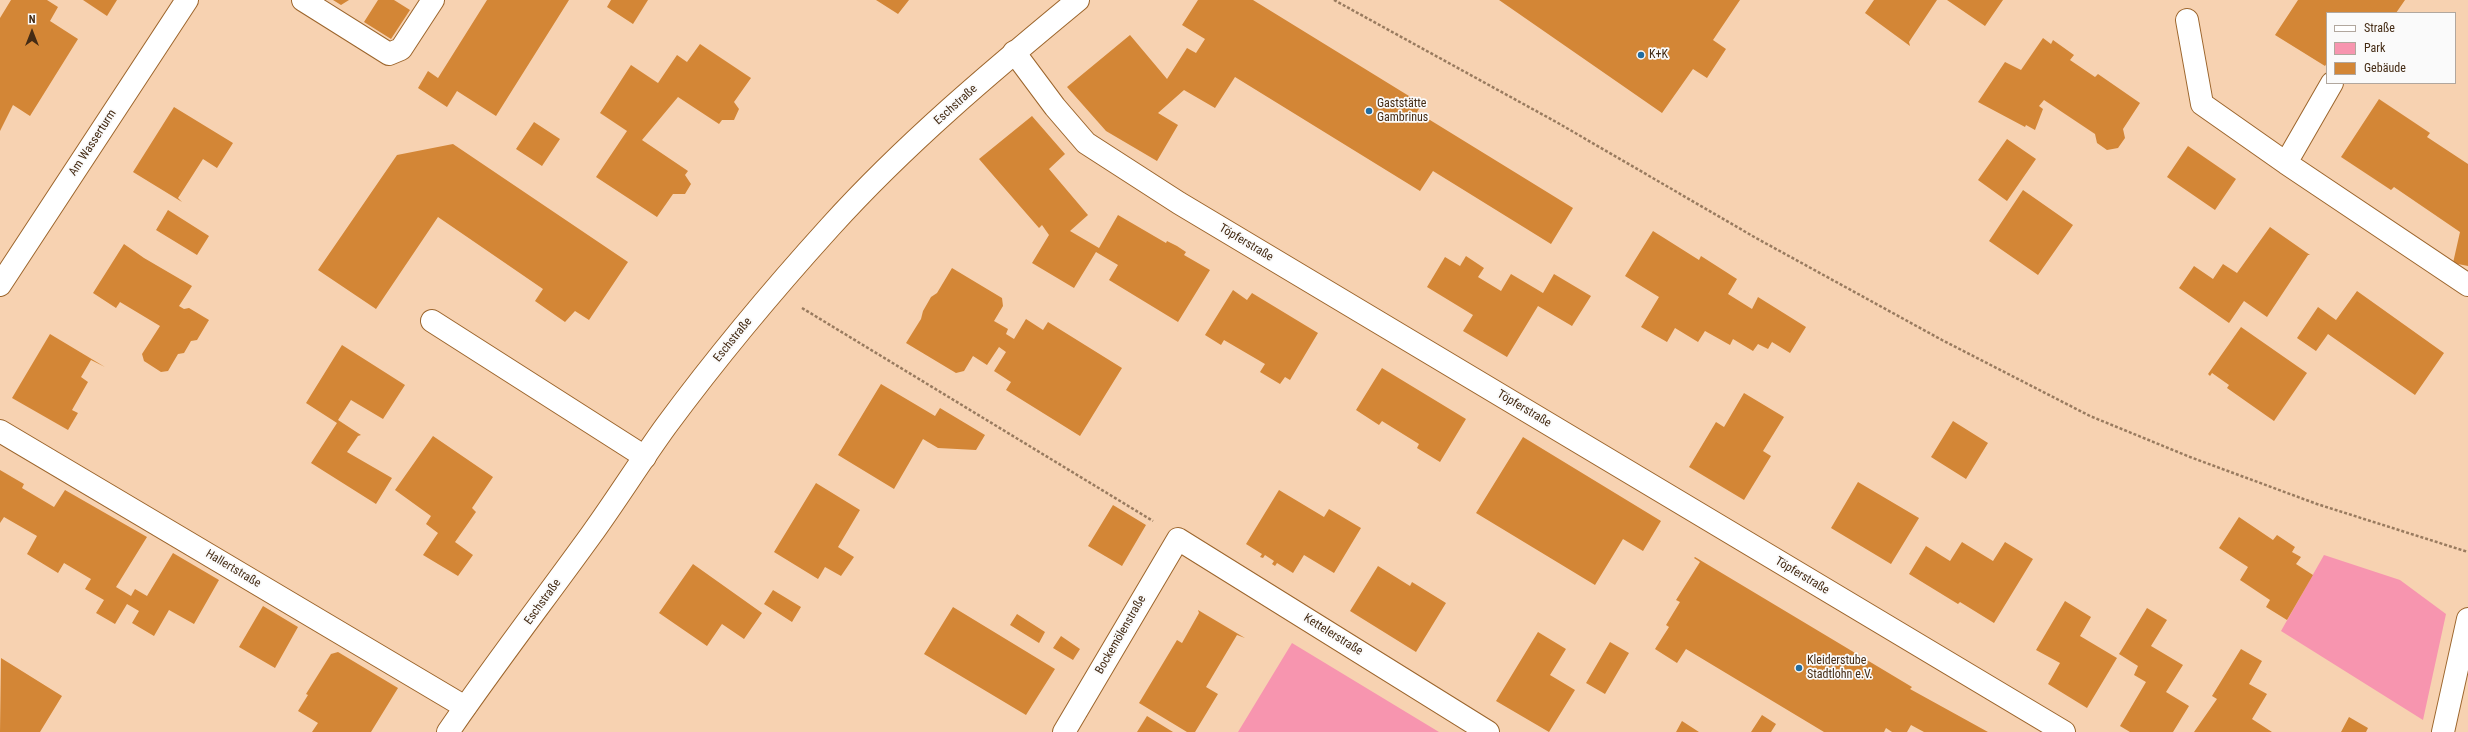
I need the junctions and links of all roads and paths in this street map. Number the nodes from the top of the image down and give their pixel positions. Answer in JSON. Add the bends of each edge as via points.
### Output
{"nodes":[{"id":1,"x":187,"y":0,"type":"edge"},
{"id":2,"x":303,"y":0,"type":"edge"},
{"id":3,"x":433,"y":0,"type":"edge"},
{"id":4,"x":1078,"y":0,"type":"edge"},
{"id":5,"x":1334,"y":0,"type":"edge"},
{"id":6,"x":2187,"y":20,"type":"dead end"},
{"id":7,"x":1014,"y":52,"type":"junction"},
{"id":8,"x":2331,"y":84,"type":"edge"},
{"id":9,"x":2286,"y":163,"type":"junction"},
{"id":10,"x":0,"y":285,"type":"edge"},
{"id":11,"x":2468,"y":285,"type":"edge"},
{"id":12,"x":774,"y":291,"type":"junction"},
{"id":13,"x":432,"y":321,"type":"dead end"},
{"id":14,"x":0,"y":431,"type":"edge"},
{"id":15,"x":645,"y":457,"type":"junction"},
{"id":16,"x":1178,"y":538,"type":"junction"},
{"id":17,"x":2468,"y":552,"type":"edge"},
{"id":18,"x":2468,"y":619,"type":"edge"},
{"id":19,"x":465,"y":707,"type":"junction"},
{"id":20,"x":448,"y":732,"type":"edge"},
{"id":21,"x":1064,"y":732,"type":"edge"},
{"id":22,"x":1488,"y":732,"type":"edge"},
{"id":23,"x":2064,"y":732,"type":"edge"},
{"id":24,"x":2443,"y":732,"type":"edge"}],
"edges":[{"from":1,"to":10,"type":"street","name":"Am Wasserturm"},
{"from":2,"to":3,"type":"street","via":[[389,54],[401,50]]},
{"from":4,"to":7,"type":"street","name":"Eschstraße"},
{"from":5,"to":17,"type":"path","via":[[1791,257],[1942,340],[2090,416],[2190,457],[2317,504]]},
{"from":6,"to":9,"type":"street","via":[[2202,104]]},
{"from":7,"to":12,"type":"street","name":"Eschstraße","via":[[891,163],[830,226]]},
{"from":7,"to":23,"type":"street","name":"Töpferstraße","via":[[1054,107],[1086,143],[1179,203]]},
{"from":8,"to":9,"type":"street"},
{"from":9,"to":11,"type":"street"},
{"from":12,"to":15,"type":"street","name":"Eschstraße","via":[[726,347]]},
{"from":12,"to":16,"type":"path"},
{"from":13,"to":15,"type":"street"},
{"from":14,"to":19,"type":"street","name":"Hallertstraße"},
{"from":15,"to":19,"type":"street","name":"Eschstraße"},
{"from":16,"to":21,"type":"street","name":"Bockemölenstraße"},
{"from":16,"to":22,"type":"street","name":"Kettelerstraße"},
{"from":18,"to":24,"type":"street"},
{"from":19,"to":20,"type":"street","name":"Eschstraße"}]}
